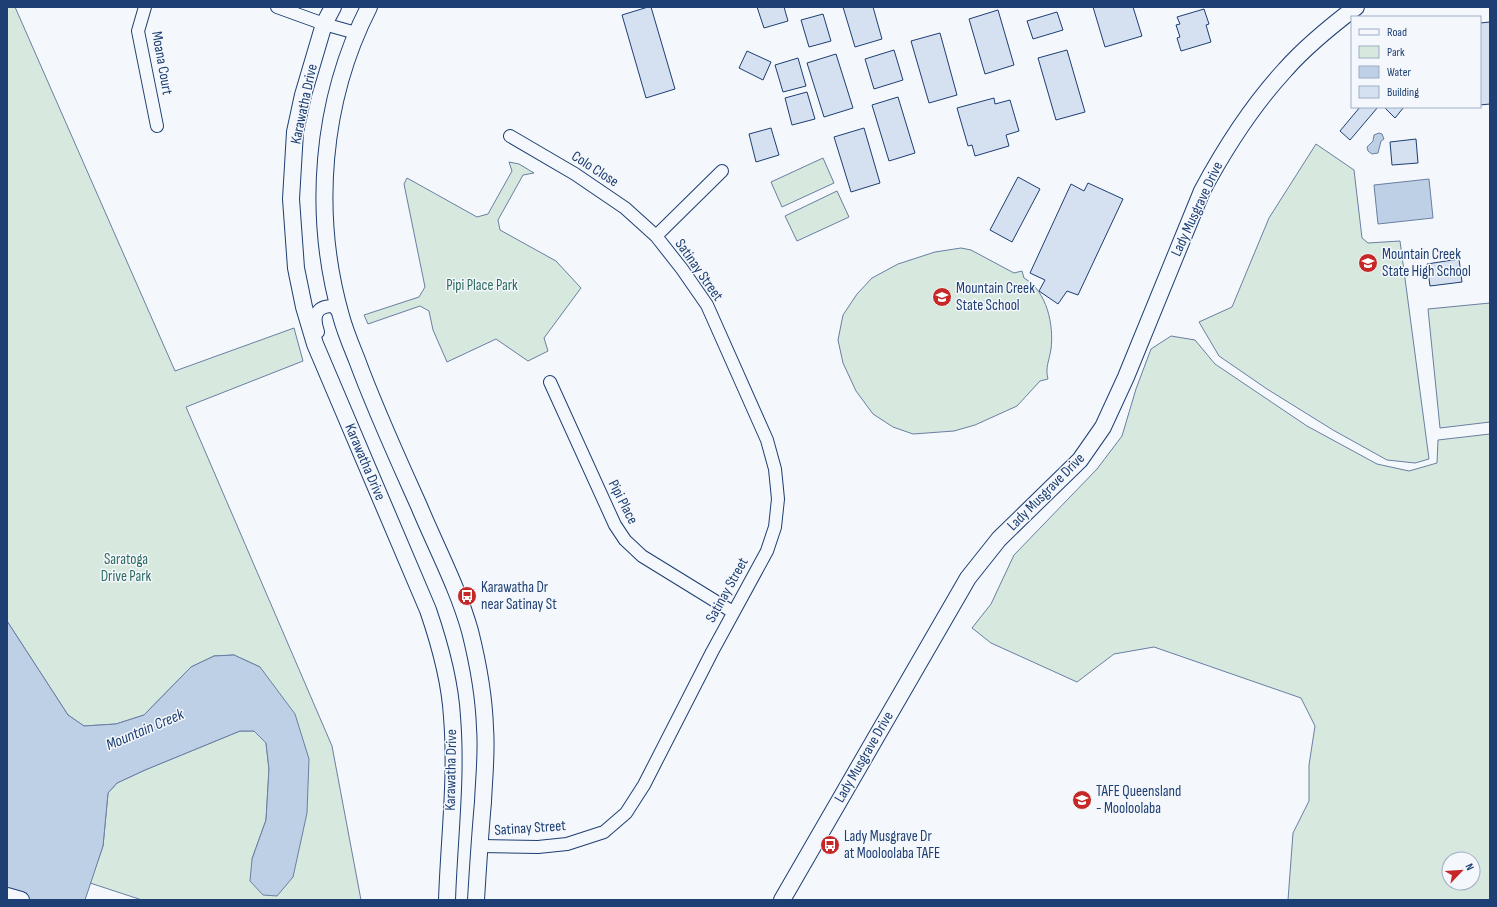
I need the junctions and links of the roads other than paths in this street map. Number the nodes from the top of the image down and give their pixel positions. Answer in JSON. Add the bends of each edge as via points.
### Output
{"nodes":[{"id":1,"x":145,"y":7,"type":"edge"},
{"id":2,"x":277,"y":7,"type":"edge"},
{"id":3,"x":333,"y":7,"type":"edge"},
{"id":4,"x":369,"y":7,"type":"edge"},
{"id":5,"x":1356,"y":7,"type":"edge"},
{"id":6,"x":324,"y":24,"type":"junction"},
{"id":7,"x":356,"y":33,"type":"junction"},
{"id":8,"x":157,"y":126,"type":"dead end"},
{"id":9,"x":510,"y":136,"type":"dead end"},
{"id":10,"x":722,"y":171,"type":"dead end"},
{"id":11,"x":656,"y":236,"type":"junction"},
{"id":12,"x":340,"y":315,"type":"junction"},
{"id":13,"x":329,"y":379,"type":"junction"},
{"id":14,"x":550,"y":382,"type":"dead end"},
{"id":15,"x":733,"y":612,"type":"junction"},
{"id":16,"x":480,"y":846,"type":"junction"},
{"id":17,"x":7,"y":896,"type":"edge"},
{"id":18,"x":21,"y":900,"type":"edge"},
{"id":19,"x":447,"y":900,"type":"edge"},
{"id":20,"x":476,"y":900,"type":"edge"},
{"id":21,"x":782,"y":900,"type":"edge"}],
"edges":[{"from":1,"to":8,"type":"street","name":"Moana Court","via":[[138,31]]},
{"from":2,"to":6,"type":"street"},
{"from":3,"to":6,"type":"main road","name":"Karawatha Drive"},
{"from":4,"to":7,"type":"main road","name":"Karawatha Drive"},
{"from":5,"to":21,"type":"main road","name":"Lady Musgrave Drive","via":[[1285,69],[1242,123],[1202,191],[1103,427],[1080,460],[999,539],[968,578]]},
{"from":6,"to":7,"type":"street"},
{"from":6,"to":13,"type":"main road","name":"Karawatha Drive","via":[[295,132],[291,199],[296,268],[304,307]]},
{"from":7,"to":12,"type":"main road","name":"Karawatha Drive","via":[[334,108],[327,145],[324,204],[329,263]]},
{"from":9,"to":11,"type":"street","name":"Colo Close","via":[[582,178],[626,208]]},
{"from":10,"to":11,"type":"street"},
{"from":11,"to":15,"type":"street","name":"Satinay Street","via":[[707,305],[766,440],[775,469],[778,499],[775,527],[767,551]]},
{"from":12,"to":13,"type":"street","via":[[333,306],[328,306],[320,309],[315,320],[327,358]]},
{"from":12,"to":16,"type":"main road","name":"Karawatha Drive","via":[[366,386],[453,585],[469,628],[484,701],[486,730]]},
{"from":13,"to":19,"type":"main road","name":"Karawatha Drive","via":[[428,610],[440,644],[447,678],[453,757]]},
{"from":14,"to":15,"type":"street","name":"Pipi Place","via":[[615,525],[625,540],[642,556]]},
{"from":15,"to":16,"type":"street","name":"Satinay Street","via":[[644,785],[626,813],[604,832],[567,844],[538,847]]},
{"from":16,"to":20,"type":"main road","name":"Karawatha Drive"},
{"from":17,"to":18,"type":"main road"}]}
